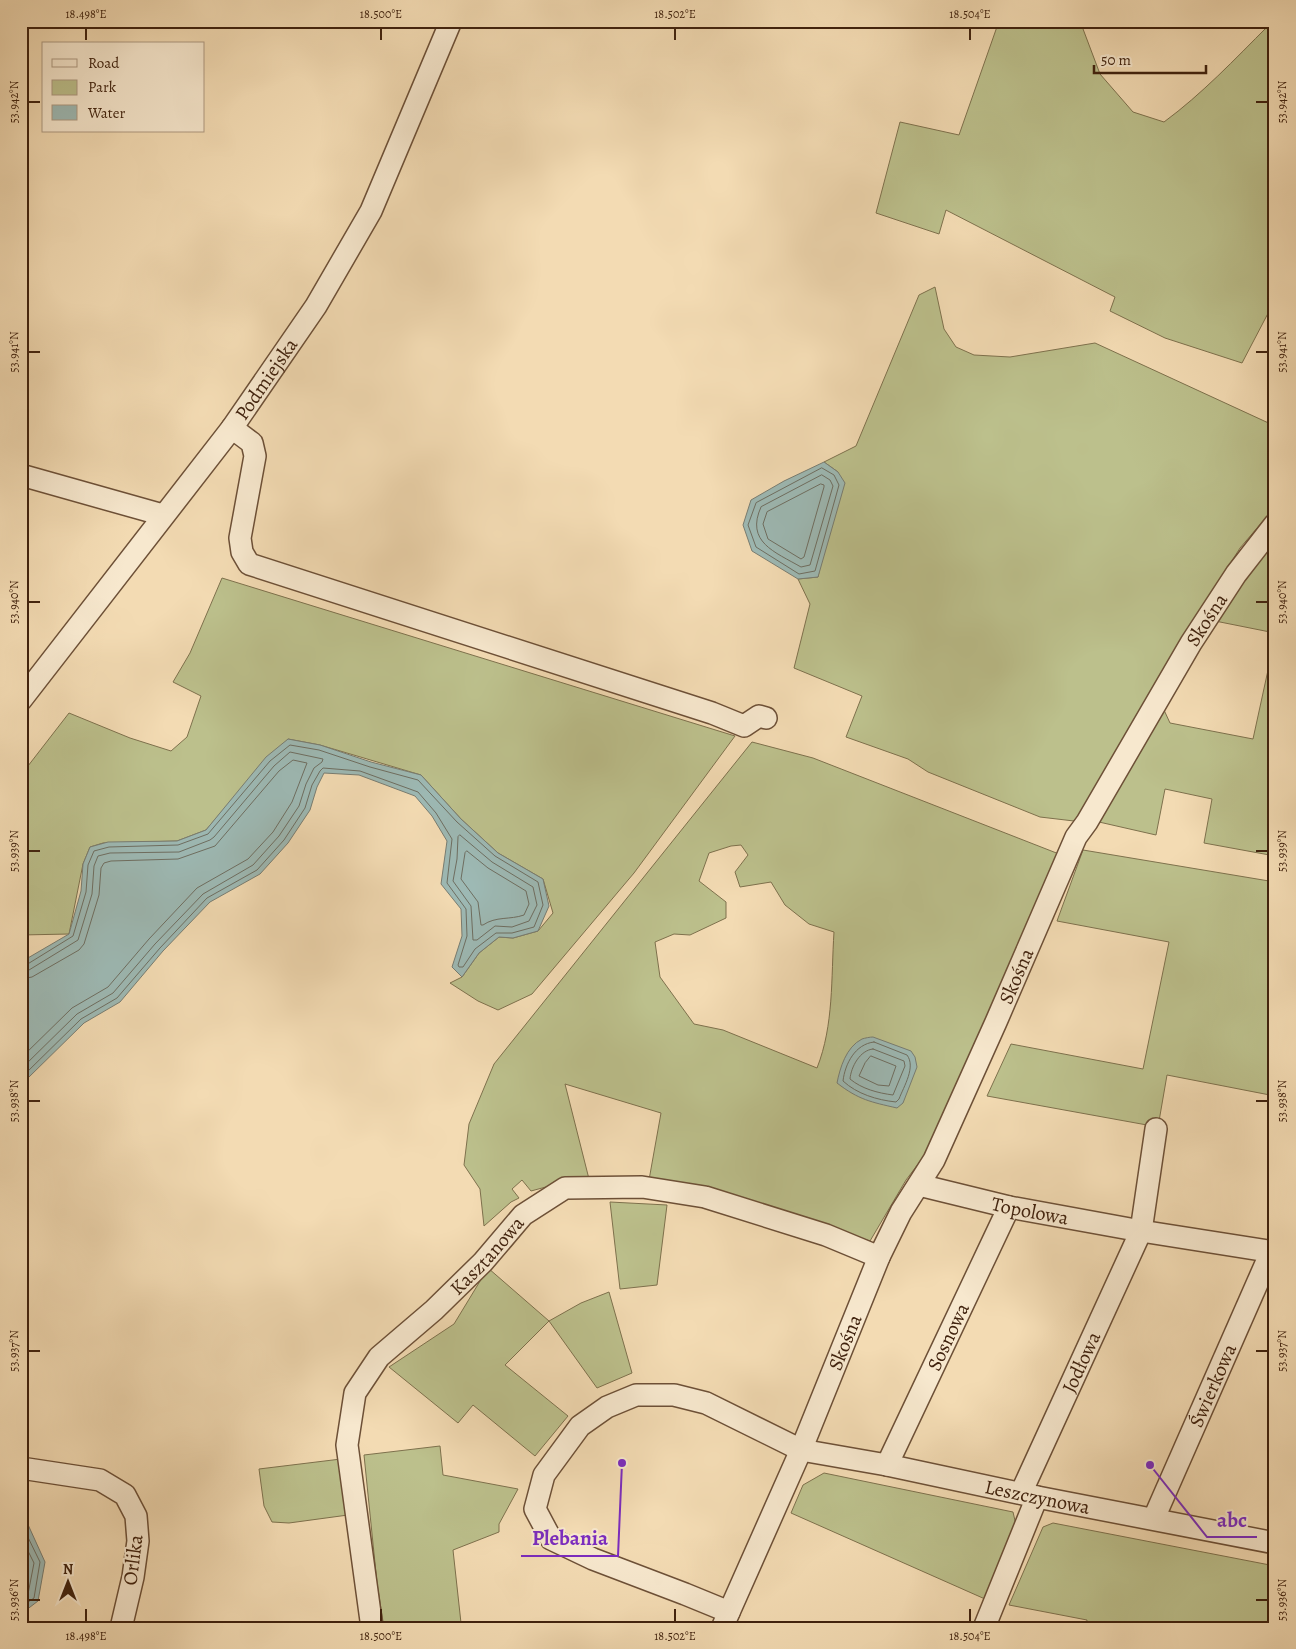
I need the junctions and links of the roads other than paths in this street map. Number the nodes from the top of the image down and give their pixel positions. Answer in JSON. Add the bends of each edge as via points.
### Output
{"nodes":[{"id":1,"x":451,"y":21,"type":"edge"},
{"id":2,"x":232,"y":428,"type":"junction"},
{"id":3,"x":21,"y":475,"type":"edge"},
{"id":4,"x":164,"y":514,"type":"junction"},
{"id":5,"x":1275,"y":524,"type":"edge"},
{"id":6,"x":21,"y":700,"type":"edge"},
{"id":7,"x":766,"y":718,"type":"dead end"},
{"id":8,"x":1156,"y":1129,"type":"dead end"},
{"id":9,"x":919,"y":1185,"type":"junction"},
{"id":10,"x":1009,"y":1206,"type":"junction"},
{"id":11,"x":1141,"y":1231,"type":"junction"},
{"id":12,"x":1273,"y":1252,"type":"edge"},
{"id":13,"x":879,"y":1257,"type":"junction"},
{"id":14,"x":800,"y":1450,"type":"junction"},
{"id":15,"x":887,"y":1465,"type":"junction"},
{"id":16,"x":21,"y":1468,"type":"edge"},
{"id":17,"x":1029,"y":1495,"type":"junction"},
{"id":18,"x":1154,"y":1518,"type":"junction"},
{"id":19,"x":1275,"y":1542,"type":"edge"},
{"id":20,"x":726,"y":1620,"type":"edge"},
{"id":21,"x":121,"y":1628,"type":"edge"},
{"id":22,"x":372,"y":1628,"type":"edge"},
{"id":23,"x":984,"y":1628,"type":"edge"}],
"edges":[{"from":1,"to":2,"type":"street","name":"Podmiejska","via":[[371,211],[316,306]]},
{"from":2,"to":4,"type":"street","name":"Podmiejska"},
{"from":2,"to":7,"type":"street","via":[[252,443],[255,456],[240,538],[242,552],[250,564],[744,726],[759,716]]},
{"from":3,"to":4,"type":"street"},
{"from":4,"to":6,"type":"street","name":"Podmiejska"},
{"from":5,"to":9,"type":"street","name":"Skośna","via":[[1216,604],[1076,837],[934,1160]]},
{"from":8,"to":11,"type":"street"},
{"from":9,"to":10,"type":"street","name":"Topolowa"},
{"from":9,"to":13,"type":"street","name":"Skośna","via":[[901,1212]]},
{"from":10,"to":11,"type":"street","name":"Topolowa"},
{"from":10,"to":15,"type":"street","name":"Sosnowa"},
{"from":11,"to":12,"type":"street","name":"Topolowa"},
{"from":11,"to":17,"type":"street","name":"Jodłowa"},
{"from":12,"to":18,"type":"street","name":"Świerkowa"},
{"from":13,"to":14,"type":"street","name":"Skośna"},
{"from":13,"to":22,"type":"street","name":"Kasztanowa","via":[[826,1235],[705,1197],[642,1187],[565,1188],[523,1214],[483,1262],[379,1357],[355,1392],[347,1446]]},
{"from":14,"to":15,"type":"street","name":"Leszczynowa"},
{"from":14,"to":20,"type":"street","name":"Skośna"},
{"from":14,"to":20,"type":"street","name":"Skośna","via":[[706,1402],[674,1394],[636,1395],[607,1407],[580,1426],[544,1475],[535,1509],[551,1539],[593,1559],[641,1576]]},
{"from":15,"to":17,"type":"street","name":"Leszczynowa"},
{"from":16,"to":21,"type":"street","name":"Orlika","via":[[100,1480],[125,1495],[136,1516],[138,1541]]},
{"from":17,"to":18,"type":"street","name":"Leszczynowa"},
{"from":17,"to":23,"type":"street","name":"Jodłowa"},
{"from":18,"to":19,"type":"street","name":"Leszczynowa"}]}
